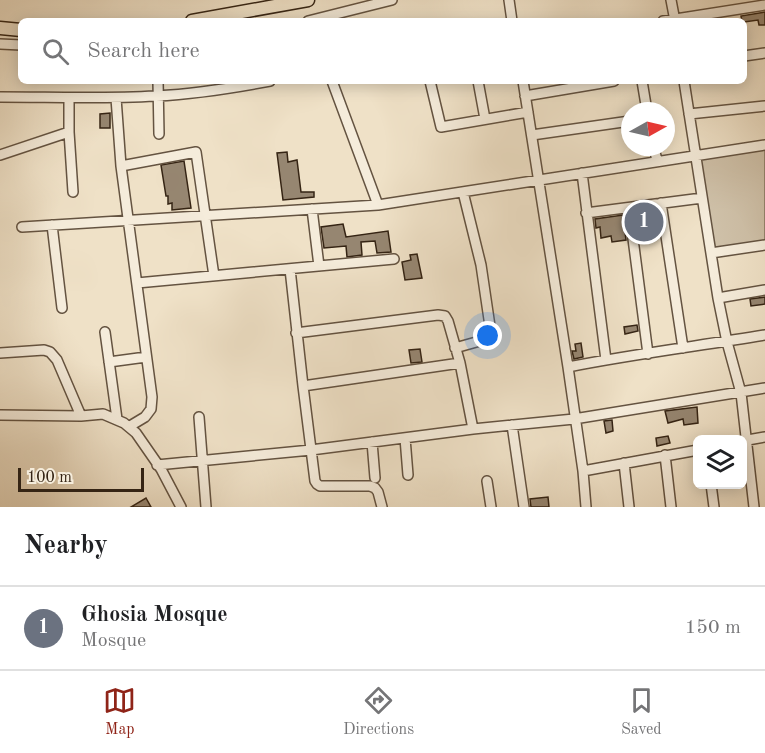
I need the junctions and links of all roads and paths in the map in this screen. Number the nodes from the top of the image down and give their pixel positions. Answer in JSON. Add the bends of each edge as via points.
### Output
{"nodes":[{"id":1,"x":308,"y":0,"type":"edge"},
{"id":2,"x":392,"y":0,"type":"edge"},
{"id":3,"x":509,"y":0,"type":"edge"},
{"id":4,"x":671,"y":0,"type":"edge"},
{"id":5,"x":765,"y":4,"type":"edge"},
{"id":6,"x":209,"y":18,"type":"edge"},
{"id":7,"x":322,"y":18,"type":"edge"},
{"id":8,"x":512,"y":18,"type":"edge"},
{"id":9,"x":675,"y":18,"type":"edge"},
{"id":10,"x":686,"y":18,"type":"edge"},
{"id":11,"x":0,"y":28,"type":"edge"},
{"id":12,"x":18,"y":30,"type":"edge"},
{"id":13,"x":0,"y":44,"type":"edge"},
{"id":14,"x":18,"y":45,"type":"edge"},
{"id":15,"x":765,"y":53,"type":"edge"},
{"id":16,"x":747,"y":56,"type":"edge"},
{"id":17,"x":158,"y":84,"type":"edge"},
{"id":18,"x":253,"y":84,"type":"edge"},
{"id":19,"x":333,"y":84,"type":"edge"},
{"id":20,"x":431,"y":84,"type":"edge"},
{"id":21,"x":479,"y":84,"type":"edge"},
{"id":22,"x":523,"y":84,"type":"edge"},
{"id":23,"x":596,"y":84,"type":"edge"},
{"id":24,"x":642,"y":84,"type":"edge"},
{"id":25,"x":684,"y":84,"type":"edge"},
{"id":26,"x":159,"y":96,"type":"junction"},
{"id":27,"x":525,"y":96,"type":"junction"},
{"id":28,"x":0,"y":97,"type":"edge"},
{"id":29,"x":69,"y":98,"type":"junction"},
{"id":30,"x":116,"y":98,"type":"junction"},
{"id":31,"x":646,"y":102,"type":"edge"},
{"id":32,"x":765,"y":106,"type":"edge"},
{"id":33,"x":528,"y":112,"type":"junction"},
{"id":34,"x":689,"y":114,"type":"junction"},
{"id":35,"x":485,"y":119,"type":"junction"},
{"id":36,"x":621,"y":122,"type":"edge"},
{"id":37,"x":69,"y":132,"type":"junction"},
{"id":38,"x":159,"y":134,"type":"dead end"},
{"id":39,"x":532,"y":135,"type":"junction"},
{"id":40,"x":765,"y":145,"type":"edge"},
{"id":41,"x":0,"y":155,"type":"edge"},
{"id":42,"x":656,"y":156,"type":"edge"},
{"id":43,"x":695,"y":156,"type":"junction"},
{"id":44,"x":657,"y":161,"type":"junction"},
{"id":45,"x":121,"y":166,"type":"junction"},
{"id":46,"x":582,"y":173,"type":"junction"},
{"id":47,"x":539,"y":180,"type":"junction"},
{"id":48,"x":73,"y":192,"type":"dead end"},
{"id":49,"x":463,"y":192,"type":"junction"},
{"id":50,"x":702,"y":198,"type":"junction"},
{"id":51,"x":661,"y":203,"type":"junction"},
{"id":52,"x":378,"y":205,"type":"junction"},
{"id":53,"x":312,"y":208,"type":"junction"},
{"id":54,"x":629,"y":208,"type":"junction"},
{"id":55,"x":586,"y":213,"type":"junction"},
{"id":56,"x":206,"y":216,"type":"junction"},
{"id":57,"x":129,"y":220,"type":"junction"},
{"id":58,"x":52,"y":225,"type":"junction"},
{"id":59,"x":22,"y":227,"type":"dead end"},
{"id":60,"x":765,"y":245,"type":"edge"},
{"id":61,"x":711,"y":253,"type":"junction"},
{"id":62,"x":394,"y":259,"type":"dead end"},
{"id":63,"x":319,"y":266,"type":"junction"},
{"id":64,"x":290,"y":269,"type":"junction"},
{"id":65,"x":214,"y":276,"type":"junction"},
{"id":66,"x":137,"y":283,"type":"junction"},
{"id":67,"x":765,"y":291,"type":"edge"},
{"id":68,"x":718,"y":298,"type":"junction"},
{"id":69,"x":62,"y":308,"type":"dead end"},
{"id":70,"x":105,"y":332,"type":"dead end"},
{"id":71,"x":296,"y":333,"type":"junction"},
{"id":72,"x":765,"y":335,"type":"edge"},
{"id":73,"x":727,"y":342,"type":"junction"},
{"id":74,"x":455,"y":348,"type":"junction"},
{"id":75,"x":683,"y":348,"type":"junction"},
{"id":76,"x":0,"y":353,"type":"edge"},
{"id":77,"x":648,"y":354,"type":"junction"},
{"id":78,"x":146,"y":357,"type":"junction"},
{"id":79,"x":606,"y":360,"type":"junction"},
{"id":80,"x":109,"y":362,"type":"junction"},
{"id":81,"x":460,"y":363,"type":"junction"},
{"id":82,"x":568,"y":367,"type":"junction"},
{"id":83,"x":303,"y":386,"type":"junction"},
{"id":84,"x":765,"y":388,"type":"edge"},
{"id":85,"x":741,"y":393,"type":"junction"},
{"id":86,"x":0,"y":415,"type":"edge"},
{"id":87,"x":81,"y":416,"type":"junction"},
{"id":88,"x":199,"y":417,"type":"dead end"},
{"id":89,"x":117,"y":419,"type":"junction"},
{"id":90,"x":574,"y":419,"type":"junction"},
{"id":91,"x":512,"y":425,"type":"junction"},
{"id":92,"x":130,"y":426,"type":"junction"},
{"id":93,"x":473,"y":429,"type":"junction"},
{"id":94,"x":744,"y":435,"type":"edge"},
{"id":95,"x":765,"y":437,"type":"edge"},
{"id":96,"x":405,"y":438,"type":"junction"},
{"id":97,"x":747,"y":440,"type":"edge"},
{"id":98,"x":372,"y":442,"type":"junction"},
{"id":99,"x":312,"y":450,"type":"junction"},
{"id":100,"x":693,"y":451,"type":"edge"},
{"id":101,"x":665,"y":455,"type":"junction"},
{"id":102,"x":202,"y":460,"type":"junction"},
{"id":103,"x":747,"y":461,"type":"edge"},
{"id":104,"x":624,"y":463,"type":"junction"},
{"id":105,"x":157,"y":465,"type":"junction"},
{"id":106,"x":583,"y":471,"type":"junction"},
{"id":107,"x":408,"y":475,"type":"dead end"},
{"id":108,"x":375,"y":478,"type":"dead end"},
{"id":109,"x":487,"y":481,"type":"dead end"},
{"id":110,"x":712,"y":489,"type":"edge"},
{"id":111,"x":181,"y":507,"type":"edge"},
{"id":112,"x":206,"y":507,"type":"edge"},
{"id":113,"x":382,"y":507,"type":"edge"},
{"id":114,"x":491,"y":507,"type":"edge"},
{"id":115,"x":524,"y":507,"type":"edge"},
{"id":116,"x":586,"y":507,"type":"edge"},
{"id":117,"x":629,"y":507,"type":"edge"},
{"id":118,"x":671,"y":507,"type":"edge"},
{"id":119,"x":714,"y":507,"type":"edge"},
{"id":120,"x":754,"y":507,"type":"edge"}],
"edges":[{"from":1,"to":6,"type":"main road"},
{"from":2,"to":7,"type":"street"},
{"from":3,"to":8,"type":"street"},
{"from":4,"to":9,"type":"street"},
{"from":5,"to":10,"type":"street"},
{"from":11,"to":12,"type":"main road"},
{"from":13,"to":14,"type":"street"},
{"from":15,"to":16,"type":"street"},
{"from":17,"to":26,"type":"street"},
{"from":18,"to":26,"type":"street"},
{"from":19,"to":52,"type":"street"},
{"from":20,"to":35,"type":"street","via":[[441,126]]},
{"from":21,"to":35,"type":"street"},
{"from":22,"to":27,"type":"street"},
{"from":23,"to":27,"type":"street"},
{"from":24,"to":31,"type":"street"},
{"from":25,"to":34,"type":"street"},
{"from":26,"to":30,"type":"street"},
{"from":26,"to":38,"type":"street"},
{"from":27,"to":33,"type":"street"},
{"from":28,"to":29,"type":"street"},
{"from":29,"to":30,"type":"street"},
{"from":29,"to":37,"type":"street"},
{"from":30,"to":45,"type":"street"},
{"from":32,"to":34,"type":"street"},
{"from":33,"to":35,"type":"street"},
{"from":33,"to":39,"type":"street"},
{"from":34,"to":43,"type":"street"},
{"from":36,"to":39,"type":"street"},
{"from":37,"to":41,"type":"street"},
{"from":37,"to":48,"type":"street"},
{"from":39,"to":47,"type":"street"},
{"from":40,"to":43,"type":"street"},
{"from":42,"to":44,"type":"street"},
{"from":43,"to":44,"type":"street"},
{"from":43,"to":50,"type":"street"},
{"from":44,"to":46,"type":"street"},
{"from":45,"to":56,"type":"street","via":[[196,152]]},
{"from":45,"to":57,"type":"street"},
{"from":46,"to":47,"type":"street"},
{"from":46,"to":55,"type":"street"},
{"from":47,"to":49,"type":"street"},
{"from":47,"to":82,"type":"street"},
{"from":49,"to":52,"type":"street"},
{"from":49,"to":74,"type":"street","via":[[481,265],[491,333],[487,339]]},
{"from":50,"to":51,"type":"street"},
{"from":50,"to":61,"type":"street"},
{"from":51,"to":54,"type":"street"},
{"from":51,"to":75,"type":"street"},
{"from":52,"to":53,"type":"street"},
{"from":53,"to":56,"type":"street"},
{"from":53,"to":63,"type":"street"},
{"from":54,"to":55,"type":"street"},
{"from":54,"to":77,"type":"street"},
{"from":55,"to":79,"type":"street"},
{"from":56,"to":57,"type":"street"},
{"from":56,"to":65,"type":"street"},
{"from":57,"to":58,"type":"street"},
{"from":57,"to":66,"type":"street"},
{"from":58,"to":59,"type":"street"},
{"from":58,"to":69,"type":"street"},
{"from":60,"to":61,"type":"street"},
{"from":61,"to":68,"type":"street"},
{"from":62,"to":63,"type":"street"},
{"from":63,"to":64,"type":"street"},
{"from":64,"to":65,"type":"street"},
{"from":64,"to":71,"type":"street"},
{"from":65,"to":66,"type":"street"},
{"from":66,"to":78,"type":"street"},
{"from":67,"to":68,"type":"street"},
{"from":68,"to":73,"type":"street"},
{"from":70,"to":80,"type":"street"},
{"from":71,"to":74,"type":"street","via":[[438,315],[448,321]]},
{"from":71,"to":83,"type":"street"},
{"from":72,"to":73,"type":"street"},
{"from":73,"to":75,"type":"street"},
{"from":73,"to":85,"type":"street"},
{"from":74,"to":81,"type":"street"},
{"from":75,"to":77,"type":"street"},
{"from":76,"to":87,"type":"street","via":[[50,352]]},
{"from":77,"to":79,"type":"street"},
{"from":78,"to":80,"type":"street"},
{"from":78,"to":92,"type":"street","via":[[152,409]]},
{"from":79,"to":82,"type":"street"},
{"from":80,"to":89,"type":"street"},
{"from":81,"to":83,"type":"street"},
{"from":81,"to":93,"type":"street"},
{"from":82,"to":90,"type":"street"},
{"from":83,"to":99,"type":"street"},
{"from":84,"to":85,"type":"street"},
{"from":85,"to":90,"type":"street"},
{"from":85,"to":94,"type":"street"},
{"from":86,"to":87,"type":"street"},
{"from":87,"to":89,"type":"street","via":[[103,414]]},
{"from":88,"to":102,"type":"street"},
{"from":89,"to":92,"type":"street"},
{"from":90,"to":91,"type":"street"},
{"from":90,"to":106,"type":"street"},
{"from":91,"to":93,"type":"street"},
{"from":91,"to":115,"type":"street"},
{"from":92,"to":105,"type":"street"},
{"from":93,"to":96,"type":"street"},
{"from":95,"to":97,"type":"street"},
{"from":96,"to":98,"type":"street"},
{"from":96,"to":107,"type":"street"},
{"from":98,"to":99,"type":"street"},
{"from":98,"to":108,"type":"street"},
{"from":99,"to":102,"type":"street"},
{"from":99,"to":113,"type":"street","via":[[317,484],[375,488]]},
{"from":100,"to":101,"type":"street"},
{"from":101,"to":104,"type":"street"},
{"from":101,"to":118,"type":"street"},
{"from":102,"to":105,"type":"street"},
{"from":102,"to":112,"type":"street"},
{"from":103,"to":120,"type":"street"},
{"from":104,"to":106,"type":"street"},
{"from":104,"to":117,"type":"street"},
{"from":105,"to":111,"type":"street"},
{"from":106,"to":116,"type":"street"},
{"from":109,"to":114,"type":"street"},
{"from":110,"to":119,"type":"street"}]}
